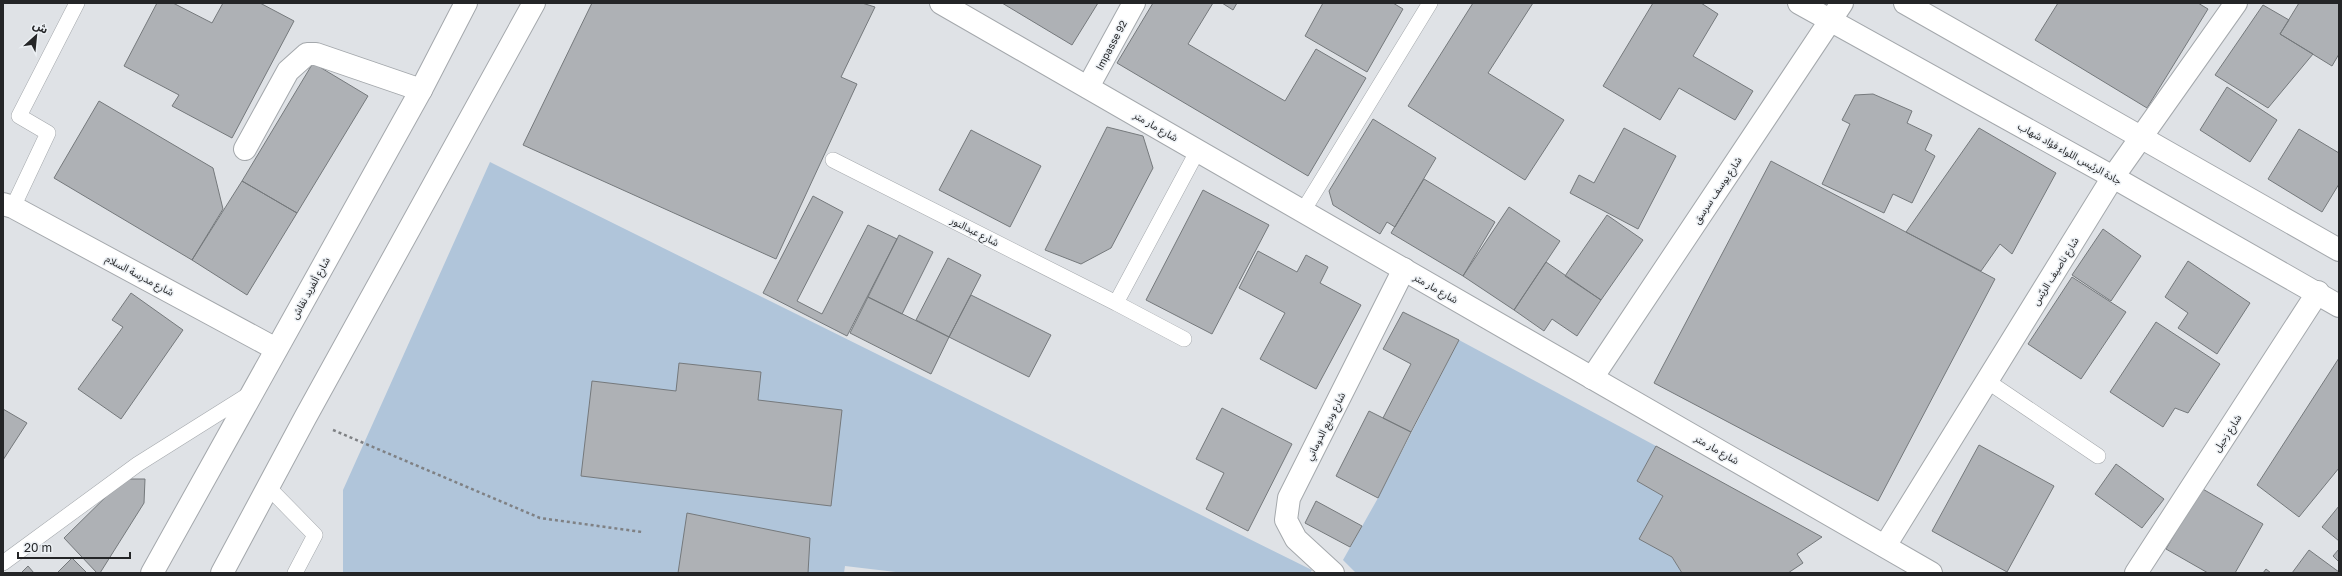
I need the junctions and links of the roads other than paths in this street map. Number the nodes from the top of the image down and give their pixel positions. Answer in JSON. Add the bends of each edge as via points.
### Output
{"nodes":[{"id":1,"x":78,"y":3,"type":"edge"},
{"id":2,"x":466,"y":3,"type":"edge"},
{"id":3,"x":534,"y":3,"type":"edge"},
{"id":4,"x":944,"y":3,"type":"edge"},
{"id":5,"x":1134,"y":3,"type":"edge"},
{"id":6,"x":1430,"y":3,"type":"edge"},
{"id":7,"x":1799,"y":3,"type":"edge"},
{"id":8,"x":1905,"y":3,"type":"edge"},
{"id":9,"x":2236,"y":3,"type":"edge"},
{"id":10,"x":1836,"y":11,"type":"edge"},
{"id":11,"x":1088,"y":87,"type":"junction"},
{"id":12,"x":421,"y":90,"type":"junction"},
{"id":13,"x":2141,"y":136,"type":"junction"},
{"id":14,"x":245,"y":149,"type":"dead end"},
{"id":15,"x":1198,"y":150,"type":"junction"},
{"id":16,"x":833,"y":160,"type":"dead end"},
{"id":17,"x":2113,"y":177,"type":"junction"},
{"id":18,"x":8,"y":206,"type":"edge"},
{"id":19,"x":1304,"y":211,"type":"junction"},
{"id":20,"x":2339,"y":250,"type":"edge"},
{"id":21,"x":1404,"y":269,"type":"junction"},
{"id":22,"x":2318,"y":292,"type":"junction"},
{"id":23,"x":1116,"y":303,"type":"junction"},
{"id":24,"x":2339,"y":306,"type":"edge"},
{"id":25,"x":1184,"y":339,"type":"dead end"},
{"id":26,"x":276,"y":349,"type":"junction"},
{"id":27,"x":1592,"y":378,"type":"junction"},
{"id":28,"x":1987,"y":381,"type":"junction"},
{"id":29,"x":256,"y":389,"type":"junction"},
{"id":30,"x":2098,"y":456,"type":"dead end"},
{"id":31,"x":269,"y":488,"type":"junction"},
{"id":32,"x":1885,"y":546,"type":"junction"},
{"id":33,"x":3,"y":564,"type":"edge"},
{"id":34,"x":152,"y":573,"type":"edge"},
{"id":35,"x":222,"y":573,"type":"edge"},
{"id":36,"x":295,"y":573,"type":"edge"},
{"id":37,"x":1334,"y":573,"type":"edge"},
{"id":38,"x":1931,"y":573,"type":"edge"},
{"id":39,"x":2136,"y":573,"type":"edge"}],
"edges":[{"from":1,"to":18,"type":"lane","via":[[19,116],[48,133]]},
{"from":2,"to":12,"type":"main road","name":"شارع ألفريد نقاش"},
{"from":3,"to":31,"type":"main road"},
{"from":4,"to":11,"type":"main road","name":"شارع مار متر"},
{"from":5,"to":11,"type":"main road","name":"Impasse 92"},
{"from":6,"to":19,"type":"lane"},
{"from":7,"to":10,"type":"main road","name":"جادة الرئيس اللواء فؤاد شهاب"},
{"from":8,"to":13,"type":"main road"},
{"from":9,"to":13,"type":"main road","name":"شارع ناصيف الريّس"},
{"from":10,"to":17,"type":"main road","name":"جادة الرئيس اللواء فؤاد شهاب"},
{"from":10,"to":27,"type":"main road","name":"شارع يوسف سرسق"},
{"from":11,"to":15,"type":"main road","name":"شارع مار متر"},
{"from":12,"to":14,"type":"main road","via":[[316,54],[308,54],[288,71]]},
{"from":12,"to":26,"type":"main road","name":"شارع ألفريد نقاش"},
{"from":13,"to":17,"type":"main road","name":"شارع ناصيف الريّس"},
{"from":13,"to":20,"type":"main road"},
{"from":15,"to":19,"type":"main road","name":"شارع مار متر"},
{"from":15,"to":23,"type":"lane"},
{"from":16,"to":23,"type":"lane","name":"شارع عبدالنور"},
{"from":17,"to":22,"type":"main road","name":"جادة الرئيس اللواء فؤاد شهاب"},
{"from":17,"to":28,"type":"main road","name":"شارع ناصيف الريّس"},
{"from":18,"to":26,"type":"main road","name":"شارع مدرسة السلام"},
{"from":19,"to":21,"type":"main road","name":"شارع مار متر"},
{"from":21,"to":27,"type":"main road","name":"شارع مار متر"},
{"from":21,"to":37,"type":"main road","name":"شارع وديع الدوماني","via":[[1289,498],[1286,520],[1296,539]]},
{"from":22,"to":24,"type":"main road","name":"جادة الرئيس اللواء فؤاد شهاب"},
{"from":22,"to":39,"type":"main road","name":"شارع زحيل"},
{"from":23,"to":25,"type":"lane","name":"شارع عبدالنور"},
{"from":26,"to":29,"type":"main road","name":"شارع ألفريد نقاش"},
{"from":27,"to":32,"type":"main road","name":"شارع مار متر"},
{"from":28,"to":30,"type":"lane"},
{"from":28,"to":32,"type":"main road","name":"شارع ناصيف الريّس"},
{"from":29,"to":33,"type":"lane","via":[[138,464]]},
{"from":29,"to":34,"type":"main road","name":"شارع ألفريد نقاش"},
{"from":31,"to":35,"type":"main road"},
{"from":31,"to":36,"type":"lane","via":[[315,535]]},
{"from":32,"to":38,"type":"main road","name":"شارع مار متر"}]}
